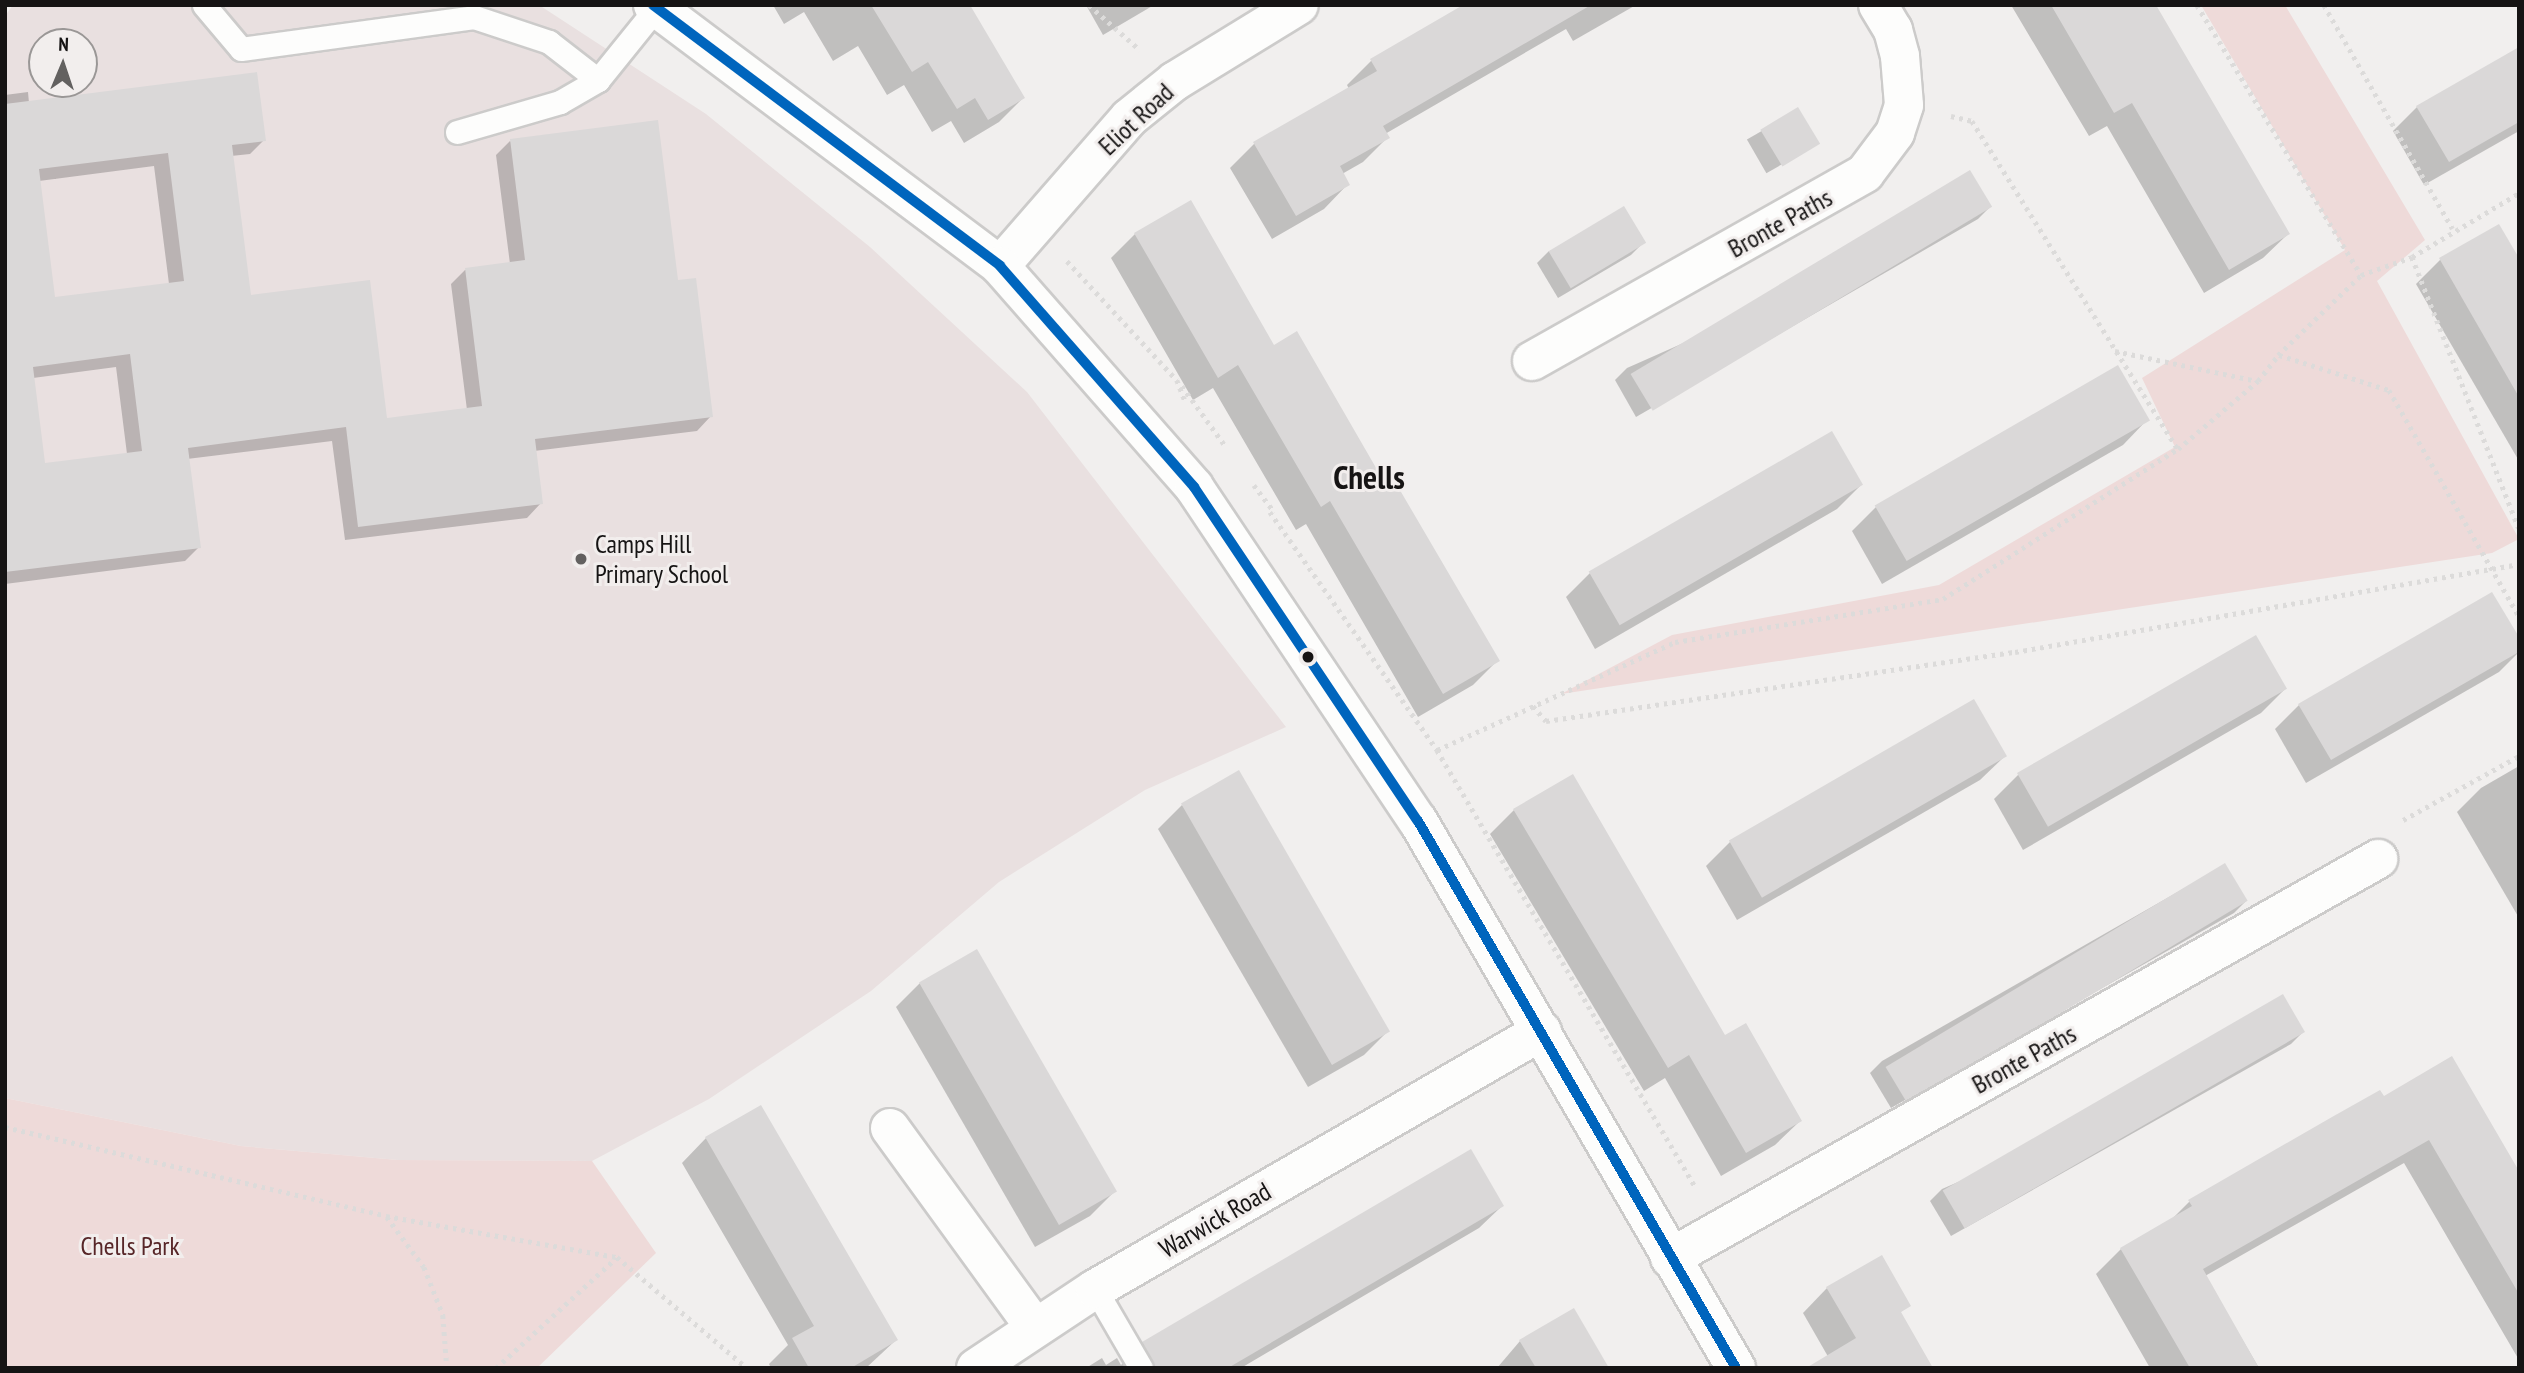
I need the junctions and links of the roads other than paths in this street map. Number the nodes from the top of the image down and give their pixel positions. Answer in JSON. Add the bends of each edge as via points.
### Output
{"nodes":[{"id":1,"x":204,"y":5,"type":"edge"},
{"id":2,"x":1878,"y":5,"type":"edge"},
{"id":3,"x":654,"y":6,"type":"edge"},
{"id":4,"x":1290,"y":7,"type":"edge"},
{"id":5,"x":598,"y":80,"type":"junction"},
{"id":6,"x":457,"y":132,"type":"dead end"},
{"id":7,"x":1000,"y":266,"type":"junction"},
{"id":8,"x":1532,"y":361,"type":"dead end"},
{"id":9,"x":2378,"y":859,"type":"road end"},
{"id":10,"x":1542,"y":1031,"type":"junction"},
{"id":11,"x":890,"y":1128,"type":"dead end"},
{"id":12,"x":1670,"y":1258,"type":"junction"},
{"id":13,"x":1095,"y":1289,"type":"junction"},
{"id":14,"x":1034,"y":1326,"type":"junction"},
{"id":15,"x":976,"y":1368,"type":"edge"},
{"id":16,"x":1141,"y":1368,"type":"edge"},
{"id":17,"x":1736,"y":1368,"type":"edge"}],
"edges":[{"from":1,"to":5,"type":"lane","via":[[242,48],[474,17],[550,42]]},
{"from":2,"to":8,"type":"street","name":"Bronte Paths","via":[[1893,30],[1900,55],[1904,105],[1895,133],[1865,173]]},
{"from":3,"to":5,"type":"lane"},
{"from":3,"to":7,"type":"street"},
{"from":4,"to":7,"type":"street","name":"Eliot Road","via":[[1175,81],[1129,118]]},
{"from":5,"to":6,"type":"lane","via":[[560,102]]},
{"from":7,"to":10,"type":"street","via":[[1194,487],[1418,821],[1501,969]]},
{"from":9,"to":12,"type":"street","name":"Bronte Paths"},
{"from":10,"to":12,"type":"street"},
{"from":10,"to":13,"type":"street","name":"Warwick Road"},
{"from":11,"to":14,"type":"street"},
{"from":12,"to":17,"type":"street"},
{"from":13,"to":14,"type":"street","name":"Warwick Road"},
{"from":13,"to":16,"type":"lane"},
{"from":14,"to":15,"type":"street","name":"Warwick Road"}]}
